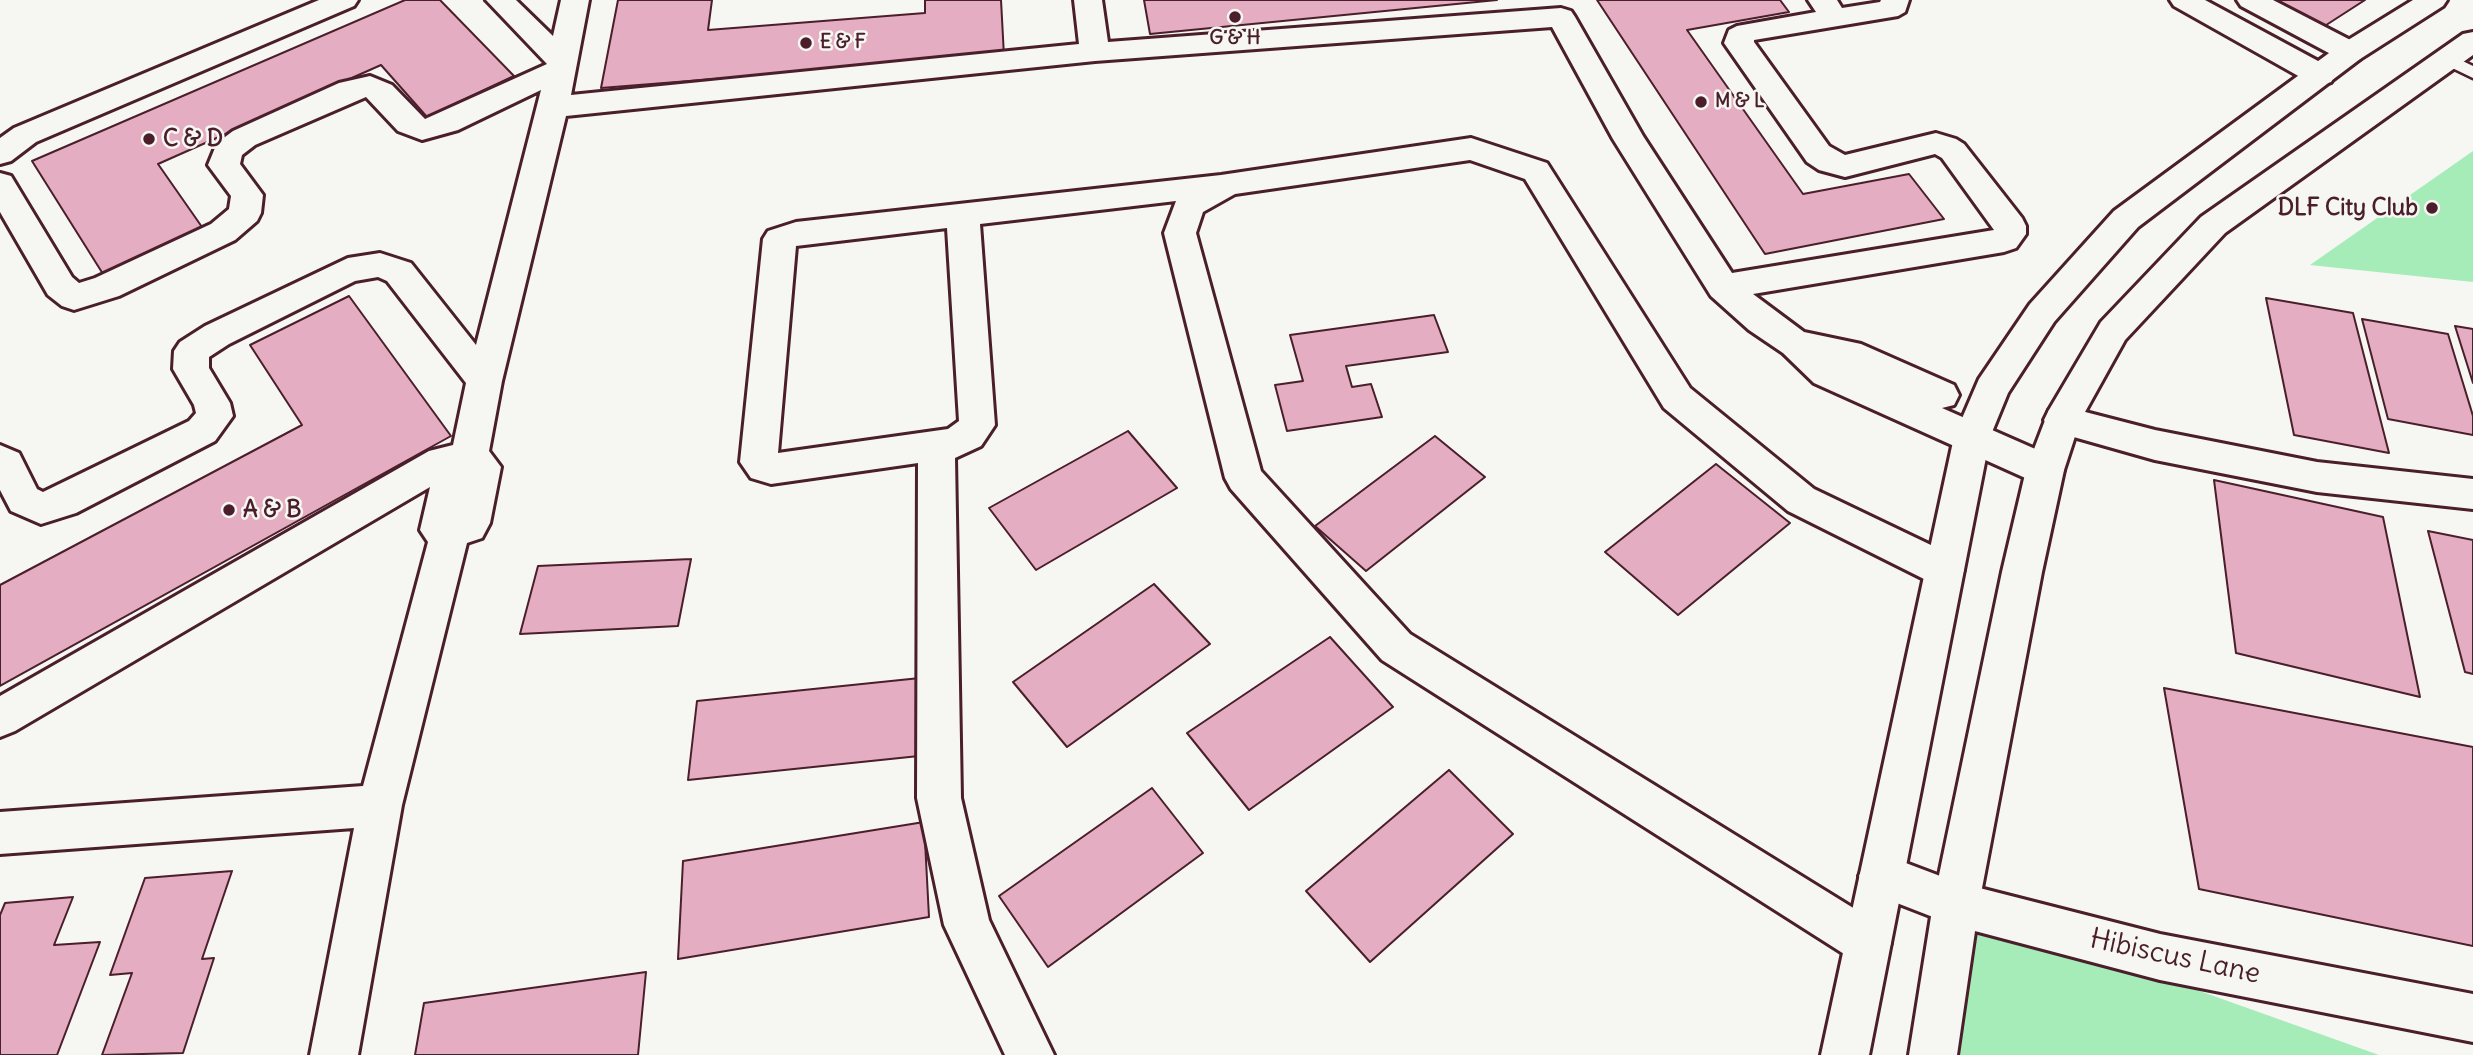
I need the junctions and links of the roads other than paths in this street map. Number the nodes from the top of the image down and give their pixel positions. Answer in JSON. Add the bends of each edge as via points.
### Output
{"nodes":[{"id":1,"x":344,"y":0,"type":"edge"},
{"id":2,"x":500,"y":0,"type":"edge"},
{"id":3,"x":575,"y":0,"type":"edge"},
{"id":4,"x":1088,"y":0,"type":"edge"},
{"id":5,"x":1895,"y":0,"type":"edge"},
{"id":6,"x":2184,"y":0,"type":"edge"},
{"id":7,"x":2250,"y":0,"type":"edge"},
{"id":8,"x":2433,"y":0,"type":"edge"},
{"id":9,"x":1558,"y":8,"type":"edge"},
{"id":10,"x":1828,"y":9,"type":"edge"},
{"id":11,"x":1095,"y":52,"type":"junction"},
{"id":12,"x":2350,"y":52,"type":"junction"},
{"id":13,"x":2465,"y":58,"type":"edge"},
{"id":14,"x":560,"y":65,"type":"junction"},
{"id":15,"x":2320,"y":75,"type":"junction"},
{"id":16,"x":553,"y":107,"type":"junction"},
{"id":17,"x":0,"y":153,"type":"edge"},
{"id":18,"x":0,"y":184,"type":"edge"},
{"id":19,"x":1227,"y":184,"type":"junction"},
{"id":20,"x":963,"y":215,"type":"junction"},
{"id":21,"x":1723,"y":287,"type":"junction"},
{"id":22,"x":484,"y":381,"type":"junction"},
{"id":23,"x":1977,"y":425,"type":"junction"},
{"id":24,"x":2053,"y":445,"type":"junction"},
{"id":25,"x":936,"y":446,"type":"junction"},
{"id":26,"x":469,"y":456,"type":"junction"},
{"id":27,"x":0,"y":460,"type":"edge"},
{"id":28,"x":2473,"y":494,"type":"edge"},
{"id":29,"x":1944,"y":570,"type":"junction"},
{"id":30,"x":0,"y":718,"type":"edge"},
{"id":31,"x":380,"y":805,"type":"junction"},
{"id":32,"x":0,"y":833,"type":"edge"},
{"id":33,"x":1882,"y":876,"type":"junction"},
{"id":34,"x":1956,"y":904,"type":"junction"},
{"id":35,"x":1868,"y":943,"type":"junction"},
{"id":36,"x":2473,"y":1018,"type":"edge"},
{"id":37,"x":334,"y":1055,"type":"edge"},
{"id":38,"x":1030,"y":1055,"type":"edge"},
{"id":39,"x":1845,"y":1055,"type":"edge"},
{"id":40,"x":1933,"y":1055,"type":"edge"}],
"edges":[{"from":1,"to":17,"type":"street","via":[[25,135]]},
{"from":2,"to":14,"type":"street"},
{"from":3,"to":14,"type":"street"},
{"from":4,"to":11,"type":"street"},
{"from":5,"to":10,"type":"street","via":[[1888,10]]},
{"from":6,"to":15,"type":"street"},
{"from":7,"to":12,"type":"street"},
{"from":8,"to":12,"type":"street"},
{"from":9,"to":11,"type":"street"},
{"from":9,"to":21,"type":"street","via":[[1629,139]]},
{"from":10,"to":21,"type":"street","via":[[1739,36],[1739,43],[1818,154],[1845,166],[1936,144],[1945,146],[2010,226],[2010,234],[2004,240]]},
{"from":11,"to":16,"type":"street"},
{"from":12,"to":15,"type":"street"},
{"from":13,"to":24,"type":"street","via":[[2213,225],[2113,331]]},
{"from":14,"to":16,"type":"street"},
{"from":14,"to":18,"type":"street","via":[[447,123],[422,131],[370,86],[350,90],[244,138],[228,150],[224,165],[247,195],[245,213],[223,232],[107,287],[74,297],[60,286]]},
{"from":15,"to":23,"type":"street","via":[[2126,219],[2042,313],[1992,389]]},
{"from":16,"to":22,"type":"street"},
{"from":19,"to":20,"type":"street"},
{"from":19,"to":29,"type":"street","via":[[1471,149],[1536,171],[1677,398],[1801,500]]},
{"from":19,"to":35,"type":"street","via":[[1189,206],[1180,233],[1244,478],[1396,647]]},
{"from":20,"to":25,"type":"street","via":[[977,425],[955,443]]},
{"from":20,"to":25,"type":"street","via":[[780,239],[760,462],[771,469]]},
{"from":21,"to":23,"type":"street","via":[[1826,373]]},
{"from":22,"to":26,"type":"street"},
{"from":22,"to":27,"type":"street","via":[[399,272],[380,265],[348,270],[192,351],[191,369],[215,416],[202,431],[63,502],[41,508],[24,500]]},
{"from":23,"to":24,"type":"street"},
{"from":23,"to":29,"type":"street"},
{"from":24,"to":28,"type":"street","via":[[2155,445],[2317,477]]},
{"from":24,"to":34,"type":"street"},
{"from":25,"to":38,"type":"street","via":[[939,798],[967,925]]},
{"from":26,"to":30,"type":"street","via":[[442,462]]},
{"from":26,"to":31,"type":"street","via":[[482,467],[471,523],[451,530]]},
{"from":29,"to":33,"type":"street"},
{"from":31,"to":32,"type":"street"},
{"from":31,"to":37,"type":"street"},
{"from":33,"to":34,"type":"street","name":"Hibiscus Lane"},
{"from":33,"to":35,"type":"street"},
{"from":34,"to":36,"type":"street","name":"Hibiscus Lane","via":[[2160,957]]},
{"from":34,"to":40,"type":"street"},
{"from":35,"to":39,"type":"street"}]}
